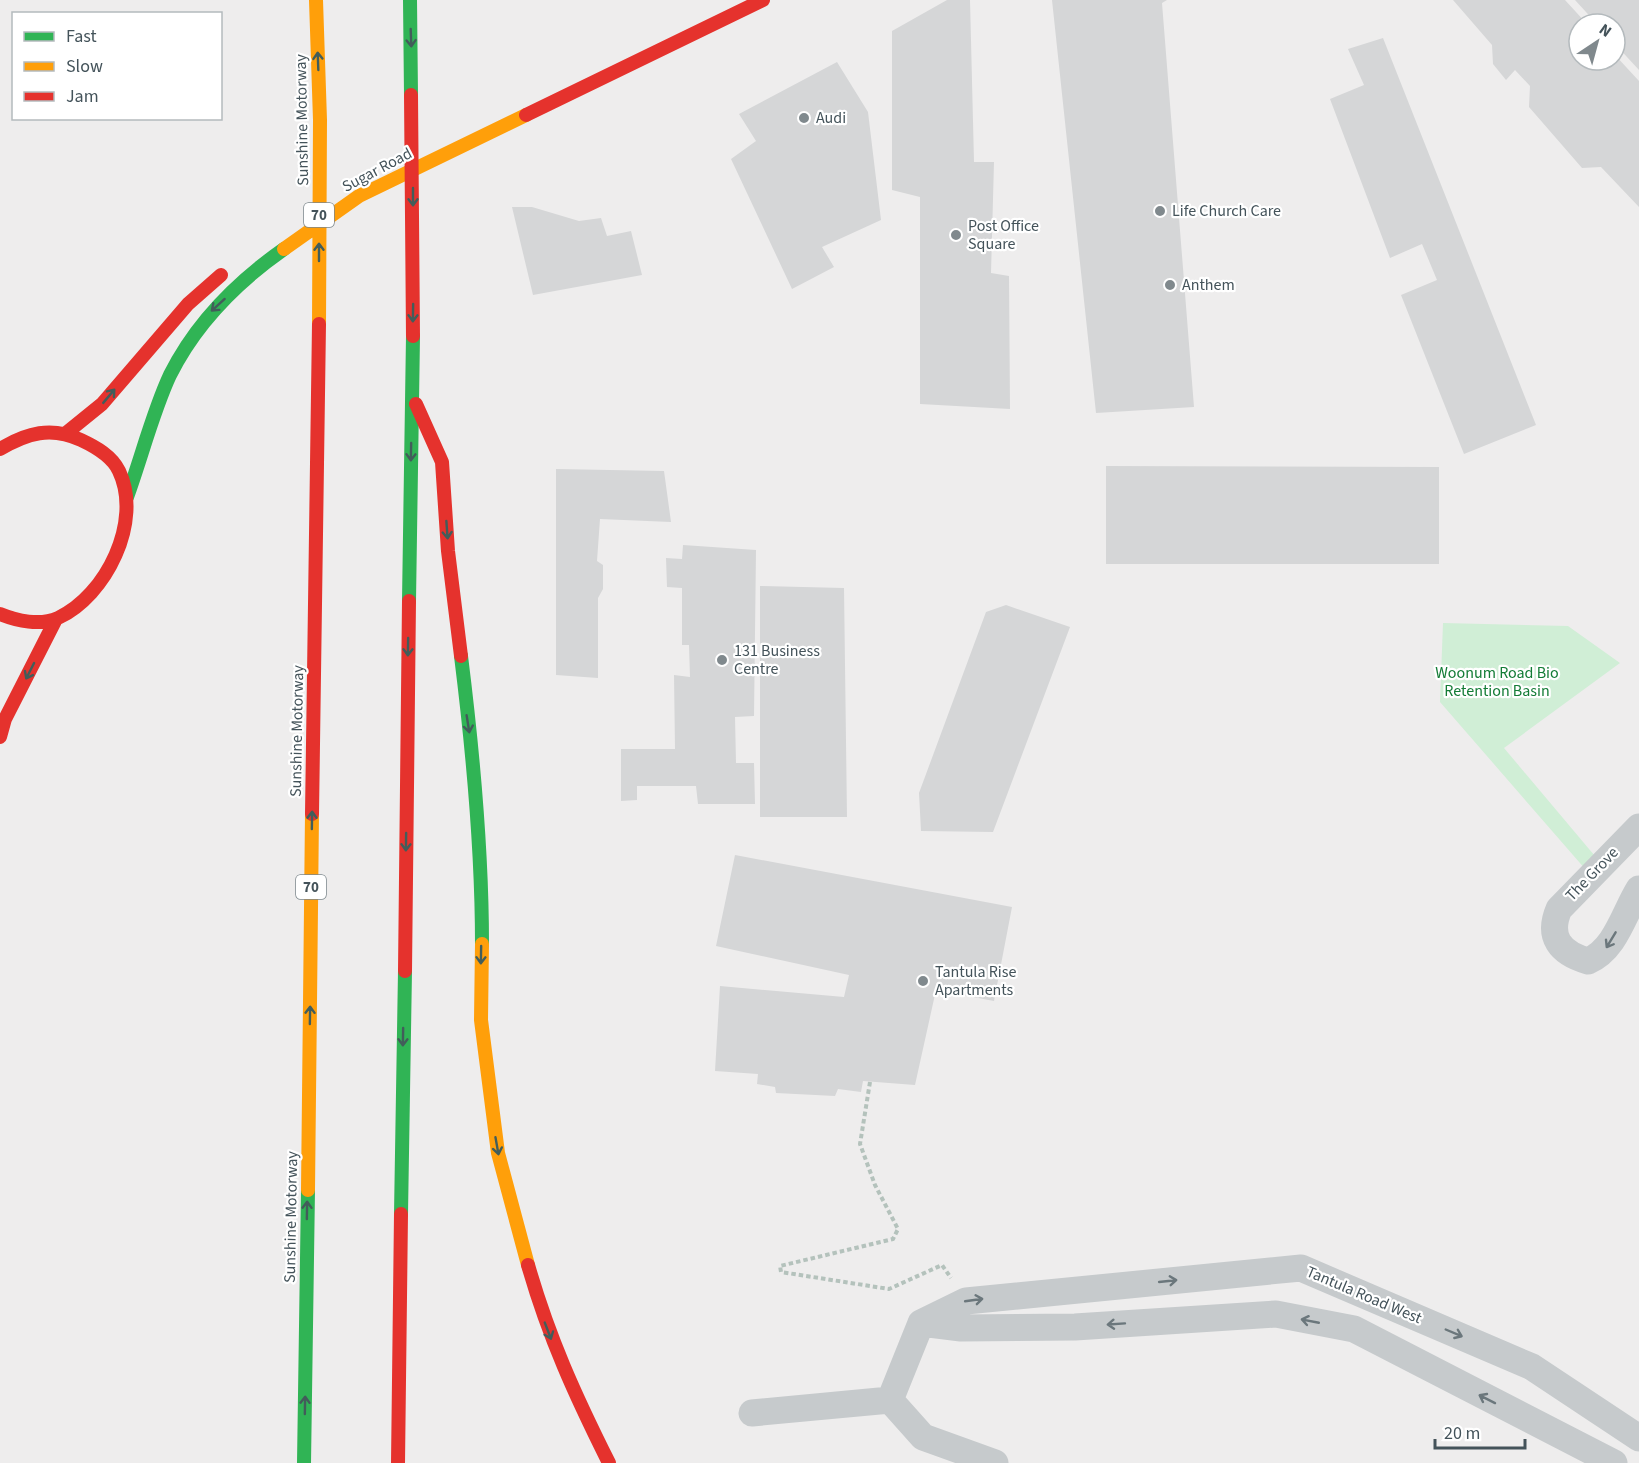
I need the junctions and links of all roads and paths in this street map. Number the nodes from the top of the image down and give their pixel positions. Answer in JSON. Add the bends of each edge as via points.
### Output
{"nodes":[{"id":1,"x":316,"y":0,"type":"edge"},
{"id":2,"x":410,"y":0,"type":"edge"},
{"id":3,"x":763,"y":0,"type":"edge"},
{"id":4,"x":359,"y":196,"type":"junction"},
{"id":5,"x":287,"y":230,"type":"dead end"},
{"id":6,"x":230,"y":267,"type":"dead end"},
{"id":7,"x":412,"y":394,"type":"junction"},
{"id":8,"x":8,"y":427,"type":"dead end"},
{"id":9,"x":24,"y":434,"type":"junction"},
{"id":10,"x":65,"y":434,"type":"junction"},
{"id":11,"x":0,"y":449,"type":"edge"},
{"id":12,"x":127,"y":497,"type":"junction"},
{"id":13,"x":0,"y":614,"type":"edge"},
{"id":14,"x":56,"y":619,"type":"junction"},
{"id":15,"x":0,"y":737,"type":"edge"},
{"id":16,"x":1639,"y":827,"type":"edge"},
{"id":17,"x":1639,"y":889,"type":"edge"},
{"id":18,"x":870,"y":1082,"type":"dead end"},
{"id":19,"x":966,"y":1301,"type":"junction"},
{"id":20,"x":921,"y":1323,"type":"junction"},
{"id":21,"x":890,"y":1400,"type":"junction"},
{"id":22,"x":752,"y":1413,"type":"dead end"},
{"id":23,"x":1639,"y":1438,"type":"edge"},
{"id":24,"x":304,"y":1463,"type":"edge"},
{"id":25,"x":398,"y":1463,"type":"edge"},
{"id":26,"x":609,"y":1463,"type":"edge"},
{"id":27,"x":995,"y":1463,"type":"edge"},
{"id":28,"x":1614,"y":1463,"type":"edge"}],
"edges":[{"from":24,"to":1,"type":"main road","name":"Sunshine Motorway","number":"70","one_way":true,"via":[[319,311]]},
{"from":2,"to":7,"type":"main road","one_way":true},
{"from":3,"to":4,"type":"main road","name":"Sugar Road"},
{"from":4,"to":5,"type":"main road"},
{"from":4,"to":12,"type":"main road","name":"Sugar Road","one_way":true,"via":[[261,266],[209,313],[170,375]]},
{"from":10,"to":6,"type":"main road","one_way":true,"via":[[102,404],[188,304]]},
{"from":7,"to":25,"type":"main road","one_way":true},
{"from":7,"to":26,"type":"main road","one_way":true,"via":[[442,462],[448,551],[476,771],[482,897],[481,1020],[498,1153],[547,1330],[574,1396]]},
{"from":8,"to":9,"type":"main road"},
{"from":9,"to":10,"type":"main road"},
{"from":9,"to":11,"type":"main road"},
{"from":10,"to":12,"type":"main road","via":[[97,446],[119,471]]},
{"from":12,"to":14,"type":"main road","via":[[122,535],[111,564],[86,598]]},
{"from":13,"to":14,"type":"main road","via":[[16,621]]},
{"from":14,"to":15,"type":"main road","one_way":true,"via":[[5,719]]},
{"from":17,"to":16,"type":"street","name":"The Grove","one_way":true,"via":[[1598,957],[1588,961],[1576,958],[1555,938],[1552,924],[1559,909]]},
{"from":18,"to":19,"type":"path","via":[[860,1144],[875,1185],[898,1229],[893,1239],[780,1266],[781,1272],[888,1289],[942,1265]]},
{"from":19,"to":20,"type":"street","name":"Tantula Road West"},
{"from":19,"to":23,"type":"street","name":"Tantula Road West","one_way":true,"via":[[1301,1268],[1532,1366]]},
{"from":20,"to":21,"type":"street"},
{"from":28,"to":20,"type":"street","one_way":true,"via":[[1354,1329],[1276,1314],[1075,1327],[961,1328]]},
{"from":21,"to":22,"type":"street"},
{"from":21,"to":27,"type":"street","via":[[922,1437]]}]}
